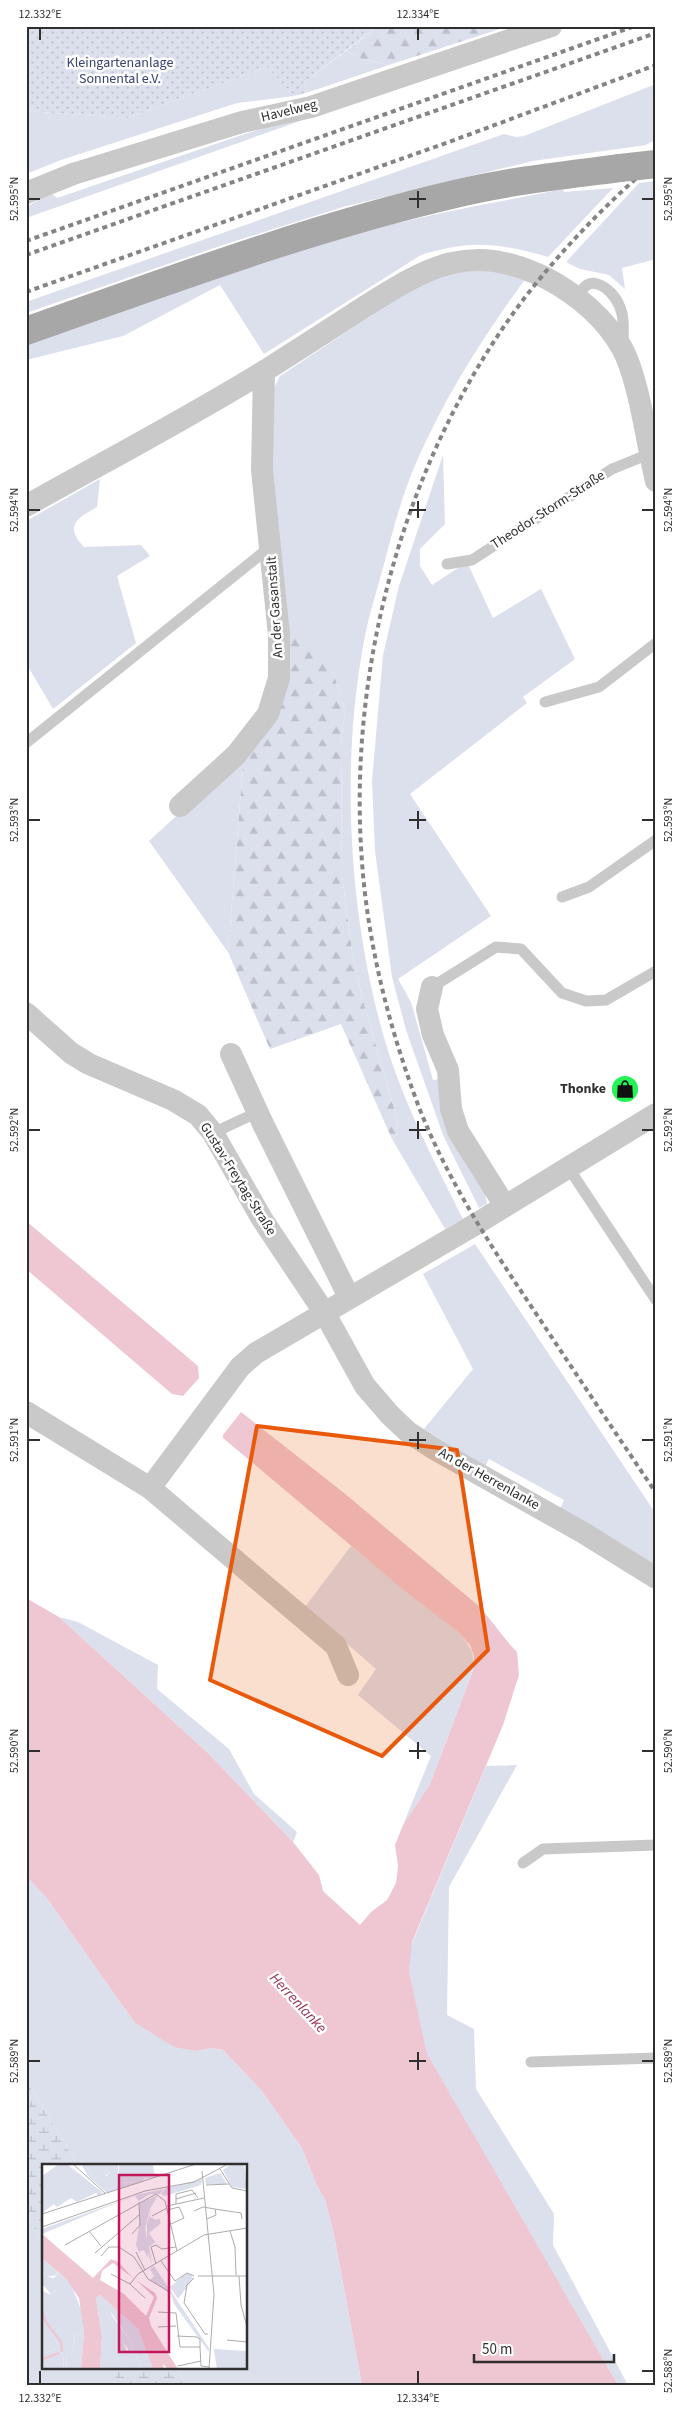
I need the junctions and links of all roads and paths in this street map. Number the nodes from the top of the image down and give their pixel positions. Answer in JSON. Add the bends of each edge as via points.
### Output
{"nodes":[{"id":1,"x":551,"y":26,"type":"edge"},
{"id":2,"x":656,"y":164,"type":"edge"},
{"id":3,"x":26,"y":193,"type":"edge"},
{"id":4,"x":26,"y":331,"type":"edge"},
{"id":5,"x":264,"y":371,"type":"junction"},
{"id":6,"x":650,"y":423,"type":"edge"},
{"id":7,"x":649,"y":454,"type":"junction"},
{"id":8,"x":656,"y":481,"type":"edge"},
{"id":9,"x":26,"y":506,"type":"edge"},
{"id":10,"x":270,"y":547,"type":"junction"},
{"id":11,"x":447,"y":564,"type":"dead end"},
{"id":12,"x":656,"y":644,"type":"edge"},
{"id":13,"x":545,"y":702,"type":"dead end"},
{"id":14,"x":26,"y":743,"type":"edge"},
{"id":15,"x":180,"y":806,"type":"dead end"},
{"id":16,"x":656,"y":840,"type":"edge"},
{"id":17,"x":562,"y":897,"type":"dead end"},
{"id":18,"x":656,"y":971,"type":"edge"},
{"id":19,"x":432,"y":987,"type":"joint"},
{"id":20,"x":26,"y":1013,"type":"edge"},
{"id":21,"x":231,"y":1054,"type":"dead end"},
{"id":22,"x":258,"y":1112,"type":"junction"},
{"id":23,"x":656,"y":1114,"type":"edge"},
{"id":24,"x":213,"y":1133,"type":"junction"},
{"id":25,"x":568,"y":1167,"type":"junction"},
{"id":26,"x":504,"y":1206,"type":"junction"},
{"id":27,"x":349,"y":1297,"type":"junction"},
{"id":28,"x":656,"y":1300,"type":"edge"},
{"id":29,"x":324,"y":1312,"type":"junction"},
{"id":30,"x":26,"y":1412,"type":"edge"},
{"id":31,"x":150,"y":1488,"type":"junction"},
{"id":32,"x":656,"y":1578,"type":"edge"},
{"id":33,"x":348,"y":1675,"type":"dead end"},
{"id":34,"x":656,"y":1845,"type":"edge"},
{"id":35,"x":523,"y":1864,"type":"dead end"},
{"id":36,"x":656,"y":2058,"type":"edge"},
{"id":37,"x":531,"y":2062,"type":"dead end"}],
"edges":[{"from":1,"to":3,"type":"street","name":"Havelweg","via":[[311,107],[242,122],[73,174]]},
{"from":2,"to":4,"type":"main road","bridge":true,"via":[[531,180],[456,194],[346,223]]},
{"from":5,"to":6,"type":"street","via":[[411,278],[452,262],[495,260],[521,267],[561,286],[593,311],[622,349]]},
{"from":5,"to":9,"type":"street"},
{"from":5,"to":10,"type":"street","name":"An der Gasanstalt","via":[[262,470]]},
{"from":6,"to":7,"type":"street"},
{"from":7,"to":8,"type":"street"},
{"from":7,"to":11,"type":"lane","name":"Theodor-Storm-Straße","via":[[612,469],[472,560]]},
{"from":10,"to":14,"type":"lane"},
{"from":10,"to":15,"type":"street","name":"An der Gasanstalt","via":[[280,678],[268,714],[236,755]]},
{"from":12,"to":13,"type":"lane","via":[[599,687]]},
{"from":16,"to":17,"type":"lane","via":[[589,887]]},
{"from":18,"to":19,"type":"lane","via":[[606,1000],[586,1001],[562,993],[521,949],[496,947]]},
{"from":19,"to":26,"type":"street","via":[[427,1009],[433,1035],[448,1070],[451,1109],[458,1131]]},
{"from":20,"to":24,"type":"street","name":"Gustav-Freytag-Straße","via":[[71,1053],[186,1106]]},
{"from":21,"to":22,"type":"street"},
{"from":22,"to":24,"type":"lane"},
{"from":22,"to":27,"type":"street"},
{"from":23,"to":25,"type":"street"},
{"from":24,"to":29,"type":"street","name":"Gustav-Freytag-Straße","via":[[262,1219]]},
{"from":25,"to":26,"type":"street"},
{"from":25,"to":28,"type":"lane"},
{"from":26,"to":27,"type":"street"},
{"from":27,"to":29,"type":"street"},
{"from":29,"to":31,"type":"street","via":[[256,1353],[240,1367]]},
{"from":29,"to":32,"type":"street","name":"An der Herrenlanke","via":[[365,1386],[408,1432]]},
{"from":30,"to":31,"type":"street"},
{"from":31,"to":33,"type":"street","via":[[336,1646]]},
{"from":34,"to":35,"type":"lane","via":[[543,1849]]},
{"from":36,"to":37,"type":"lane"}]}
